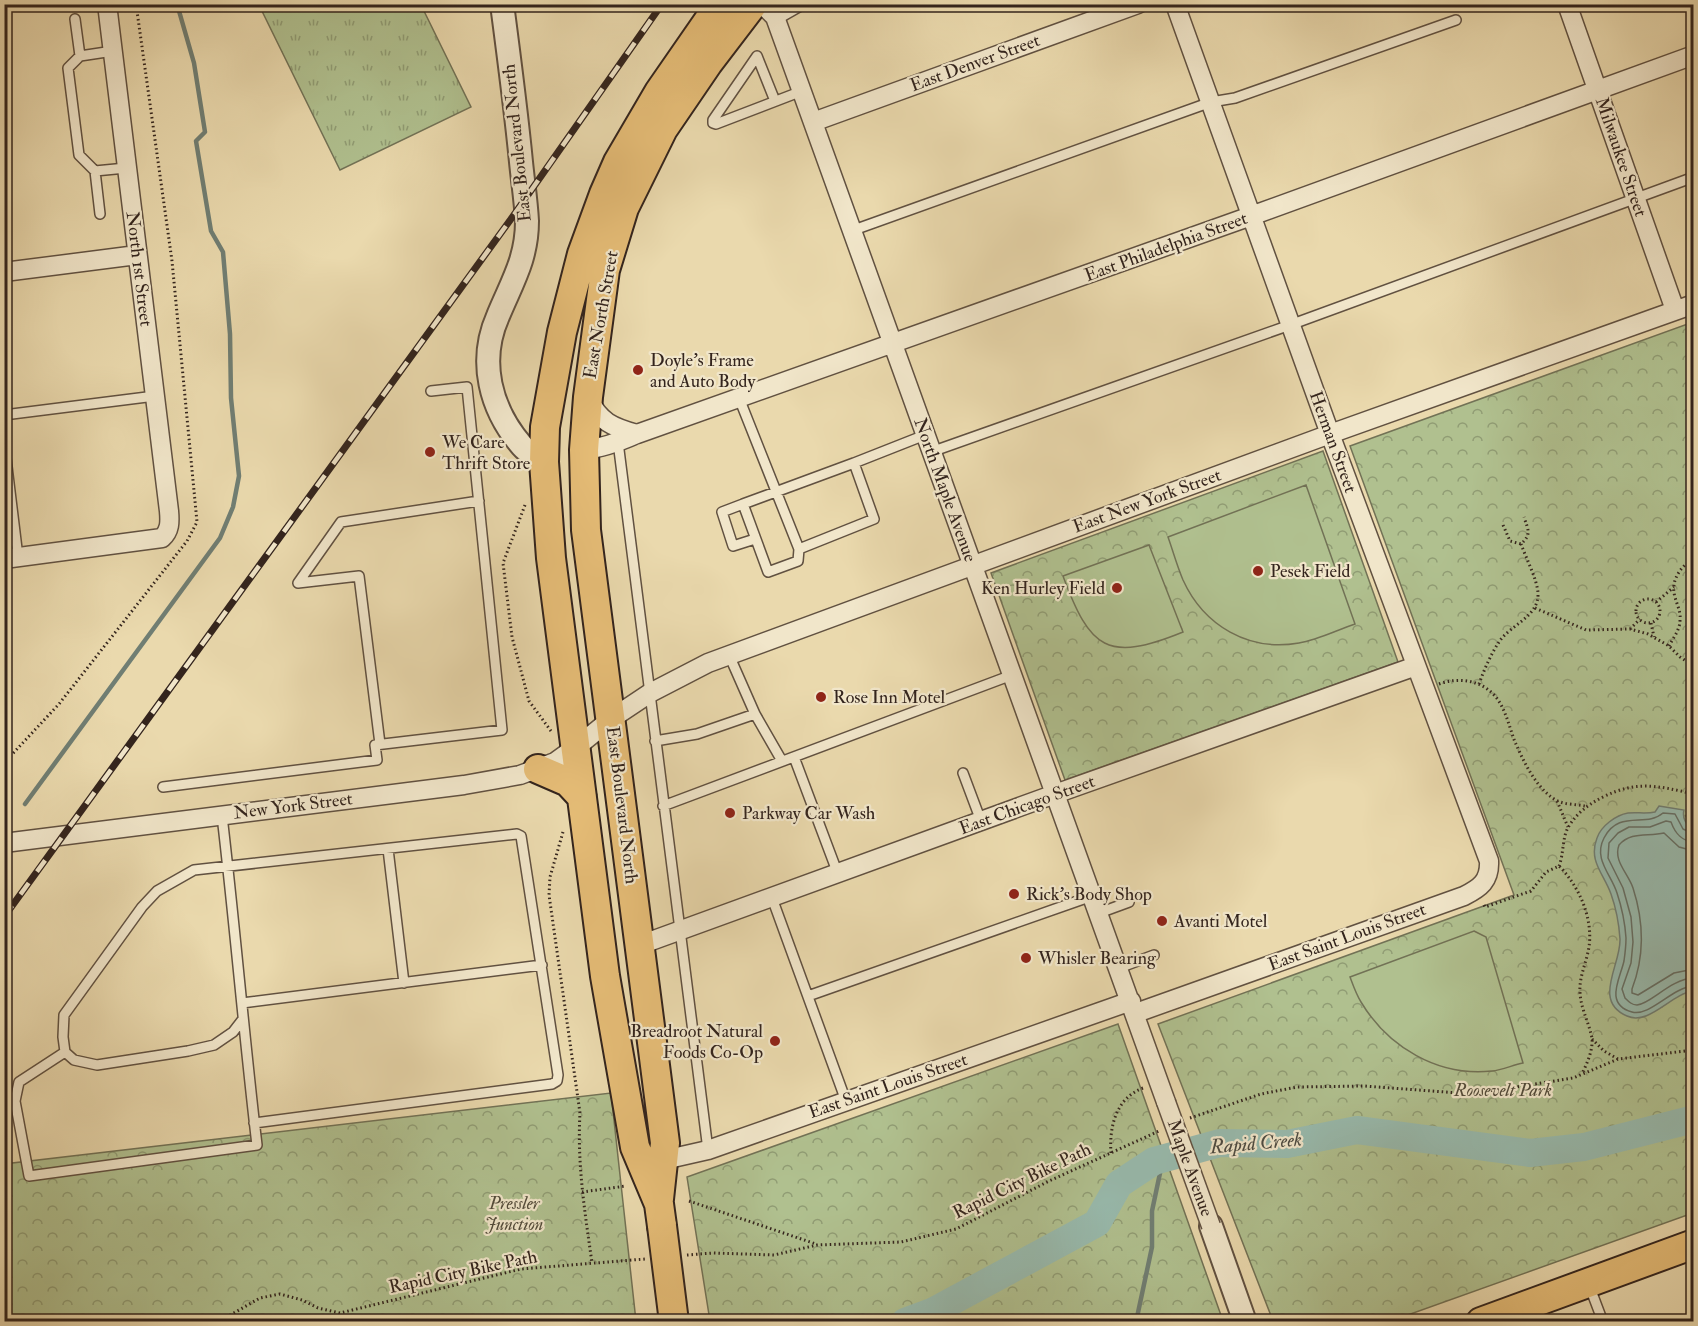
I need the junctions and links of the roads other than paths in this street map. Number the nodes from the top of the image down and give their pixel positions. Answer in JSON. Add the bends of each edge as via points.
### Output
{"nodes":[{"id":1,"x":107,"y":4,"type":"edge"},
{"id":2,"x":502,"y":4,"type":"edge"},
{"id":3,"x":720,"y":4,"type":"edge"},
{"id":4,"x":762,"y":4,"type":"edge"},
{"id":5,"x":804,"y":4,"type":"edge"},
{"id":6,"x":1138,"y":4,"type":"edge"},
{"id":7,"x":1175,"y":4,"type":"edge"},
{"id":8,"x":1567,"y":4,"type":"edge"},
{"id":9,"x":765,"y":12,"type":"edge"},
{"id":10,"x":75,"y":19,"type":"dead end"},
{"id":11,"x":1456,"y":20,"type":"dead end"},
{"id":12,"x":113,"y":51,"type":"junction"},
{"id":13,"x":80,"y":56,"type":"junction"},
{"id":14,"x":1694,"y":56,"type":"edge"},
{"id":15,"x":1598,"y":90,"type":"junction"},
{"id":16,"x":802,"y":91,"type":"junction"},
{"id":17,"x":775,"y":101,"type":"junction"},
{"id":18,"x":1211,"y":102,"type":"junction"},
{"id":19,"x":813,"y":122,"type":"junction"},
{"id":20,"x":126,"y":168,"type":"junction"},
{"id":21,"x":95,"y":171,"type":"junction"},
{"id":22,"x":1694,"y":177,"type":"edge"},
{"id":23,"x":1635,"y":198,"type":"junction"},
{"id":24,"x":100,"y":214,"type":"dead end"},
{"id":25,"x":1251,"y":216,"type":"junction"},
{"id":26,"x":851,"y":231,"type":"junction"},
{"id":27,"x":582,"y":254,"type":"junction"},
{"id":28,"x":137,"y":255,"type":"junction"},
{"id":29,"x":4,"y":272,"type":"edge"},
{"id":30,"x":1694,"y":304,"type":"edge"},
{"id":31,"x":1676,"y":310,"type":"junction"},
{"id":32,"x":1290,"y":325,"type":"junction"},
{"id":33,"x":892,"y":345,"type":"junction"},
{"id":34,"x":431,"y":391,"type":"dead end"},
{"id":35,"x":155,"y":396,"type":"junction"},
{"id":36,"x":588,"y":397,"type":"junction"},
{"id":37,"x":739,"y":398,"type":"junction"},
{"id":38,"x":4,"y":415,"type":"edge"},
{"id":39,"x":501,"y":416,"type":"junction"},
{"id":40,"x":545,"y":427,"type":"junction"},
{"id":41,"x":637,"y":434,"type":"junction"},
{"id":42,"x":1330,"y":434,"type":"junction"},
{"id":43,"x":4,"y":442,"type":"edge"},
{"id":44,"x":618,"y":442,"type":"junction"},
{"id":45,"x":928,"y":444,"type":"junction"},
{"id":46,"x":584,"y":450,"type":"junction"},
{"id":47,"x":544,"y":462,"type":"junction"},
{"id":48,"x":854,"y":463,"type":"junction"},
{"id":49,"x":778,"y":490,"type":"junction"},
{"id":50,"x":479,"y":501,"type":"junction"},
{"id":51,"x":743,"y":504,"type":"junction"},
{"id":52,"x":755,"y":539,"type":"junction"},
{"id":53,"x":799,"y":549,"type":"junction"},
{"id":54,"x":11,"y":558,"type":"edge"},
{"id":55,"x":972,"y":565,"type":"junction"},
{"id":56,"x":558,"y":612,"type":"junction"},
{"id":57,"x":729,"y":655,"type":"junction"},
{"id":58,"x":1416,"y":666,"type":"junction"},
{"id":59,"x":604,"y":668,"type":"junction"},
{"id":60,"x":1012,"y":675,"type":"junction"},
{"id":61,"x":650,"y":693,"type":"junction"},
{"id":62,"x":754,"y":714,"type":"junction"},
{"id":63,"x":610,"y":719,"type":"junction"},
{"id":64,"x":655,"y":741,"type":"junction"},
{"id":65,"x":380,"y":744,"type":"junction"},
{"id":66,"x":576,"y":747,"type":"junction"},
{"id":67,"x":794,"y":757,"type":"junction"},
{"id":68,"x":782,"y":761,"type":"junction"},
{"id":69,"x":538,"y":769,"type":"junction"},
{"id":70,"x":963,"y":773,"type":"dead end"},
{"id":71,"x":163,"y":787,"type":"dead end"},
{"id":72,"x":1055,"y":794,"type":"junction"},
{"id":73,"x":582,"y":797,"type":"junction"},
{"id":74,"x":663,"y":806,"type":"junction"},
{"id":75,"x":222,"y":816,"type":"junction"},
{"id":76,"x":981,"y":821,"type":"junction"},
{"id":77,"x":4,"y":843,"type":"edge"},
{"id":78,"x":388,"y":849,"type":"junction"},
{"id":79,"x":228,"y":867,"type":"junction"},
{"id":80,"x":837,"y":874,"type":"junction"},
{"id":81,"x":1481,"y":884,"type":"joint"},
{"id":82,"x":1092,"y":896,"type":"junction"},
{"id":83,"x":772,"y":898,"type":"junction"},
{"id":84,"x":1129,"y":902,"type":"dead end"},
{"id":85,"x":1099,"y":914,"type":"junction"},
{"id":86,"x":680,"y":931,"type":"junction"},
{"id":87,"x":640,"y":945,"type":"junction"},
{"id":88,"x":1154,"y":955,"type":"dead end"},
{"id":89,"x":542,"y":965,"type":"junction"},
{"id":90,"x":1119,"y":968,"type":"junction"},
{"id":91,"x":404,"y":983,"type":"junction"},
{"id":92,"x":808,"y":996,"type":"junction"},
{"id":93,"x":242,"y":1003,"type":"junction"},
{"id":94,"x":1133,"y":1007,"type":"junction"},
{"id":95,"x":243,"y":1019,"type":"junction"},
{"id":96,"x":651,"y":1028,"type":"junction"},
{"id":97,"x":65,"y":1052,"type":"junction"},
{"id":98,"x":846,"y":1101,"type":"junction"},
{"id":99,"x":254,"y":1123,"type":"junction"},
{"id":100,"x":708,"y":1150,"type":"junction"},
{"id":101,"x":644,"y":1170,"type":"junction"},
{"id":102,"x":1211,"y":1226,"type":"joint"},
{"id":103,"x":1694,"y":1244,"type":"edge"},
{"id":104,"x":1588,"y":1282,"type":"junction"},
{"id":105,"x":674,"y":1322,"type":"edge"},
{"id":106,"x":1245,"y":1322,"type":"edge"},
{"id":107,"x":1481,"y":1322,"type":"edge"},
{"id":108,"x":1603,"y":1322,"type":"edge"}],
"edges":[{"from":1,"to":12,"type":"street","name":"North 1st Street"},
{"from":2,"to":39,"type":"street","name":"East Boulevard North","via":[[527,219],[520,268],[498,316],[488,350],[489,384]]},
{"from":3,"to":27,"type":"main road","name":"East North Street","via":[[659,92],[618,162]]},
{"from":4,"to":9,"type":"street","name":"North Maple Avenue"},
{"from":5,"to":9,"type":"lane"},
{"from":6,"to":19,"type":"street","name":"East Denver Street"},
{"from":7,"to":18,"type":"street","name":"Herman Street"},
{"from":8,"to":15,"type":"street","name":"Milwaukee Street"},
{"from":9,"to":16,"type":"street","name":"North Maple Avenue"},
{"from":9,"to":36,"type":"main road","name":"East North Street","via":[[708,63],[663,129],[624,208],[606,270]]},
{"from":10,"to":13,"type":"lane"},
{"from":11,"to":18,"type":"lane","via":[[1235,98]]},
{"from":12,"to":13,"type":"lane"},
{"from":12,"to":20,"type":"street","name":"North 1st Street"},
{"from":13,"to":21,"type":"lane","via":[[68,68],[79,155]]},
{"from":14,"to":15,"type":"street","name":"East Philadelphia Street"},
{"from":15,"to":23,"type":"street","name":"Milwaukee Street"},
{"from":15,"to":25,"type":"street","name":"East Philadelphia Street"},
{"from":16,"to":17,"type":"lane"},
{"from":16,"to":19,"type":"street","name":"North Maple Avenue"},
{"from":17,"to":17,"type":"lane","via":[[716,124],[713,123],[757,56]]},
{"from":18,"to":25,"type":"street","name":"Herman Street"},
{"from":18,"to":26,"type":"lane"},
{"from":19,"to":26,"type":"street","name":"North Maple Avenue"},
{"from":20,"to":21,"type":"lane"},
{"from":20,"to":28,"type":"street","name":"North 1st Street"},
{"from":21,"to":24,"type":"lane"},
{"from":22,"to":23,"type":"lane"},
{"from":23,"to":31,"type":"street","name":"Milwaukee Street"},
{"from":23,"to":32,"type":"lane"},
{"from":25,"to":32,"type":"street","name":"Herman Street"},
{"from":25,"to":33,"type":"street","name":"East Philadelphia Street"},
{"from":26,"to":33,"type":"street","name":"North Maple Avenue"},
{"from":27,"to":40,"type":"main road","name":"East North Street","via":[[562,332]]},
{"from":27,"to":46,"type":"main road","via":[[567,416],[573,439]]},
{"from":28,"to":29,"type":"street"},
{"from":28,"to":35,"type":"street","name":"North 1st Street"},
{"from":30,"to":31,"type":"street","name":"East New York Street"},
{"from":31,"to":42,"type":"street","name":"East New York Street"},
{"from":32,"to":42,"type":"street","name":"Herman Street"},
{"from":32,"to":45,"type":"lane"},
{"from":33,"to":37,"type":"street","name":"East Philadelphia Street"},
{"from":33,"to":45,"type":"street","name":"North Maple Avenue"},
{"from":34,"to":50,"type":"lane","via":[[467,387]]},
{"from":35,"to":38,"type":"lane"},
{"from":35,"to":54,"type":"street","name":"North 1st Street","via":[[170,511],[167,533],[151,540]]},
{"from":36,"to":41,"type":"street","via":[[604,421]]},
{"from":36,"to":46,"type":"main road","name":"East North Street"},
{"from":37,"to":41,"type":"street","name":"East Philadelphia Street"},
{"from":37,"to":49,"type":"lane"},
{"from":39,"to":40,"type":"street"},
{"from":39,"to":47,"type":"street","name":"East Boulevard North","via":[[522,446]]},
{"from":40,"to":47,"type":"main road"},
{"from":40,"to":59,"type":"main road","via":[[562,439],[573,596]]},
{"from":41,"to":44,"type":"street","name":"East Philadelphia Street"},
{"from":42,"to":55,"type":"street","name":"East New York Street"},
{"from":42,"to":58,"type":"street","name":"Herman Street"},
{"from":43,"to":54,"type":"lane"},
{"from":44,"to":46,"type":"street","name":"East Philadelphia Street"},
{"from":44,"to":61,"type":"lane"},
{"from":45,"to":48,"type":"lane"},
{"from":45,"to":55,"type":"street","name":"North Maple Avenue"},
{"from":46,"to":59,"type":"main road","name":"East Boulevard North","via":[[586,530]]},
{"from":47,"to":56,"type":"main road"},
{"from":48,"to":49,"type":"lane"},
{"from":48,"to":53,"type":"lane","via":[[874,519]]},
{"from":49,"to":51,"type":"lane"},
{"from":49,"to":53,"type":"lane"},
{"from":50,"to":65,"type":"lane","via":[[502,730]]},
{"from":50,"to":65,"type":"lane","via":[[341,522],[298,583],[359,576]]},
{"from":51,"to":52,"type":"lane"},
{"from":51,"to":52,"type":"lane","via":[[722,512],[733,546]]},
{"from":52,"to":53,"type":"lane","via":[[768,572],[798,561]]},
{"from":55,"to":57,"type":"street","name":"East New York Street"},
{"from":55,"to":60,"type":"street","name":"North Maple Avenue"},
{"from":56,"to":63,"type":"main road","via":[[586,671],[591,710],[595,716]]},
{"from":56,"to":66,"type":"main road"},
{"from":57,"to":61,"type":"street","name":"East New York Street"},
{"from":57,"to":62,"type":"lane"},
{"from":58,"to":72,"type":"street","name":"East Chicago Street"},
{"from":58,"to":81,"type":"street","name":"Herman Street","via":[[1489,861],[1490,871]]},
{"from":59,"to":63,"type":"main road","name":"East Boulevard North"},
{"from":60,"to":67,"type":"lane"},
{"from":60,"to":72,"type":"street","name":"North Maple Avenue"},
{"from":61,"to":63,"type":"street","name":"East New York Street"},
{"from":61,"to":64,"type":"lane"},
{"from":62,"to":64,"type":"lane","via":[[697,734]]},
{"from":62,"to":68,"type":"lane"},
{"from":63,"to":66,"type":"street","name":"East New York Street"},
{"from":63,"to":87,"type":"main road","name":"East Boulevard North"},
{"from":64,"to":74,"type":"lane"},
{"from":65,"to":71,"type":"lane","via":[[375,745],[377,760]]},
{"from":66,"to":69,"type":"street","name":"New York Street"},
{"from":66,"to":73,"type":"main road"},
{"from":66,"to":96,"type":"main road","via":[[596,762],[618,933]]},
{"from":67,"to":68,"type":"lane"},
{"from":67,"to":80,"type":"lane"},
{"from":68,"to":74,"type":"lane"},
{"from":69,"to":73,"type":"main road","via":[[568,782]]},
{"from":69,"to":75,"type":"street","name":"New York Street","via":[[464,785]]},
{"from":70,"to":76,"type":"lane"},
{"from":72,"to":76,"type":"street","name":"East Chicago Street"},
{"from":72,"to":82,"type":"street","name":"North Maple Avenue"},
{"from":73,"to":101,"type":"main road","via":[[613,1018],[634,1072],[645,1132],[657,1157]]},
{"from":74,"to":86,"type":"lane"},
{"from":75,"to":77,"type":"street","name":"New York Street"},
{"from":75,"to":79,"type":"lane"},
{"from":76,"to":80,"type":"street","name":"East Chicago Street"},
{"from":78,"to":79,"type":"lane"},
{"from":78,"to":89,"type":"lane","via":[[522,836]]},
{"from":78,"to":91,"type":"lane"},
{"from":79,"to":93,"type":"lane"},
{"from":79,"to":97,"type":"lane","via":[[194,870],[157,891],[142,907],[64,1015]]},
{"from":80,"to":83,"type":"street","name":"East Chicago Street"},
{"from":81,"to":94,"type":"street","name":"East Saint Louis Street"},
{"from":82,"to":85,"type":"street","name":"North Maple Avenue"},
{"from":82,"to":92,"type":"lane"},
{"from":83,"to":86,"type":"street","name":"East Chicago Street"},
{"from":83,"to":92,"type":"lane"},
{"from":84,"to":85,"type":"lane"},
{"from":85,"to":90,"type":"street","name":"North Maple Avenue"},
{"from":86,"to":87,"type":"street","name":"East Chicago Street"},
{"from":86,"to":100,"type":"lane"},
{"from":87,"to":96,"type":"main road","name":"East Boulevard North"},
{"from":88,"to":90,"type":"lane"},
{"from":89,"to":91,"type":"lane"},
{"from":89,"to":99,"type":"lane","via":[[558,1075],[552,1084]]},
{"from":90,"to":94,"type":"street","name":"North Maple Avenue"},
{"from":91,"to":93,"type":"lane"},
{"from":92,"to":98,"type":"lane"},
{"from":93,"to":95,"type":"lane"},
{"from":94,"to":98,"type":"street","name":"East Saint Louis Street"},
{"from":94,"to":102,"type":"street","name":"Maple Avenue","bridge":true},
{"from":95,"to":97,"type":"lane","via":[[233,1032],[214,1045],[188,1051],[98,1065],[74,1060]]},
{"from":95,"to":99,"type":"lane"},
{"from":96,"to":101,"type":"main road","name":"East Boulevard North","via":[[666,1143]]},
{"from":97,"to":99,"type":"lane","via":[[19,1082],[15,1101],[29,1176],[257,1146]]},
{"from":98,"to":100,"type":"street","name":"East Saint Louis Street"},
{"from":100,"to":101,"type":"street","name":"East Saint Louis Street"},
{"from":101,"to":105,"type":"main road","name":"East Boulevard North","bridge":true,"via":[[660,1215]]},
{"from":102,"to":106,"type":"street","name":"Maple Avenue"},
{"from":103,"to":104,"type":"main road"},
{"from":104,"to":107,"type":"main road"},
{"from":104,"to":108,"type":"lane"}]}
